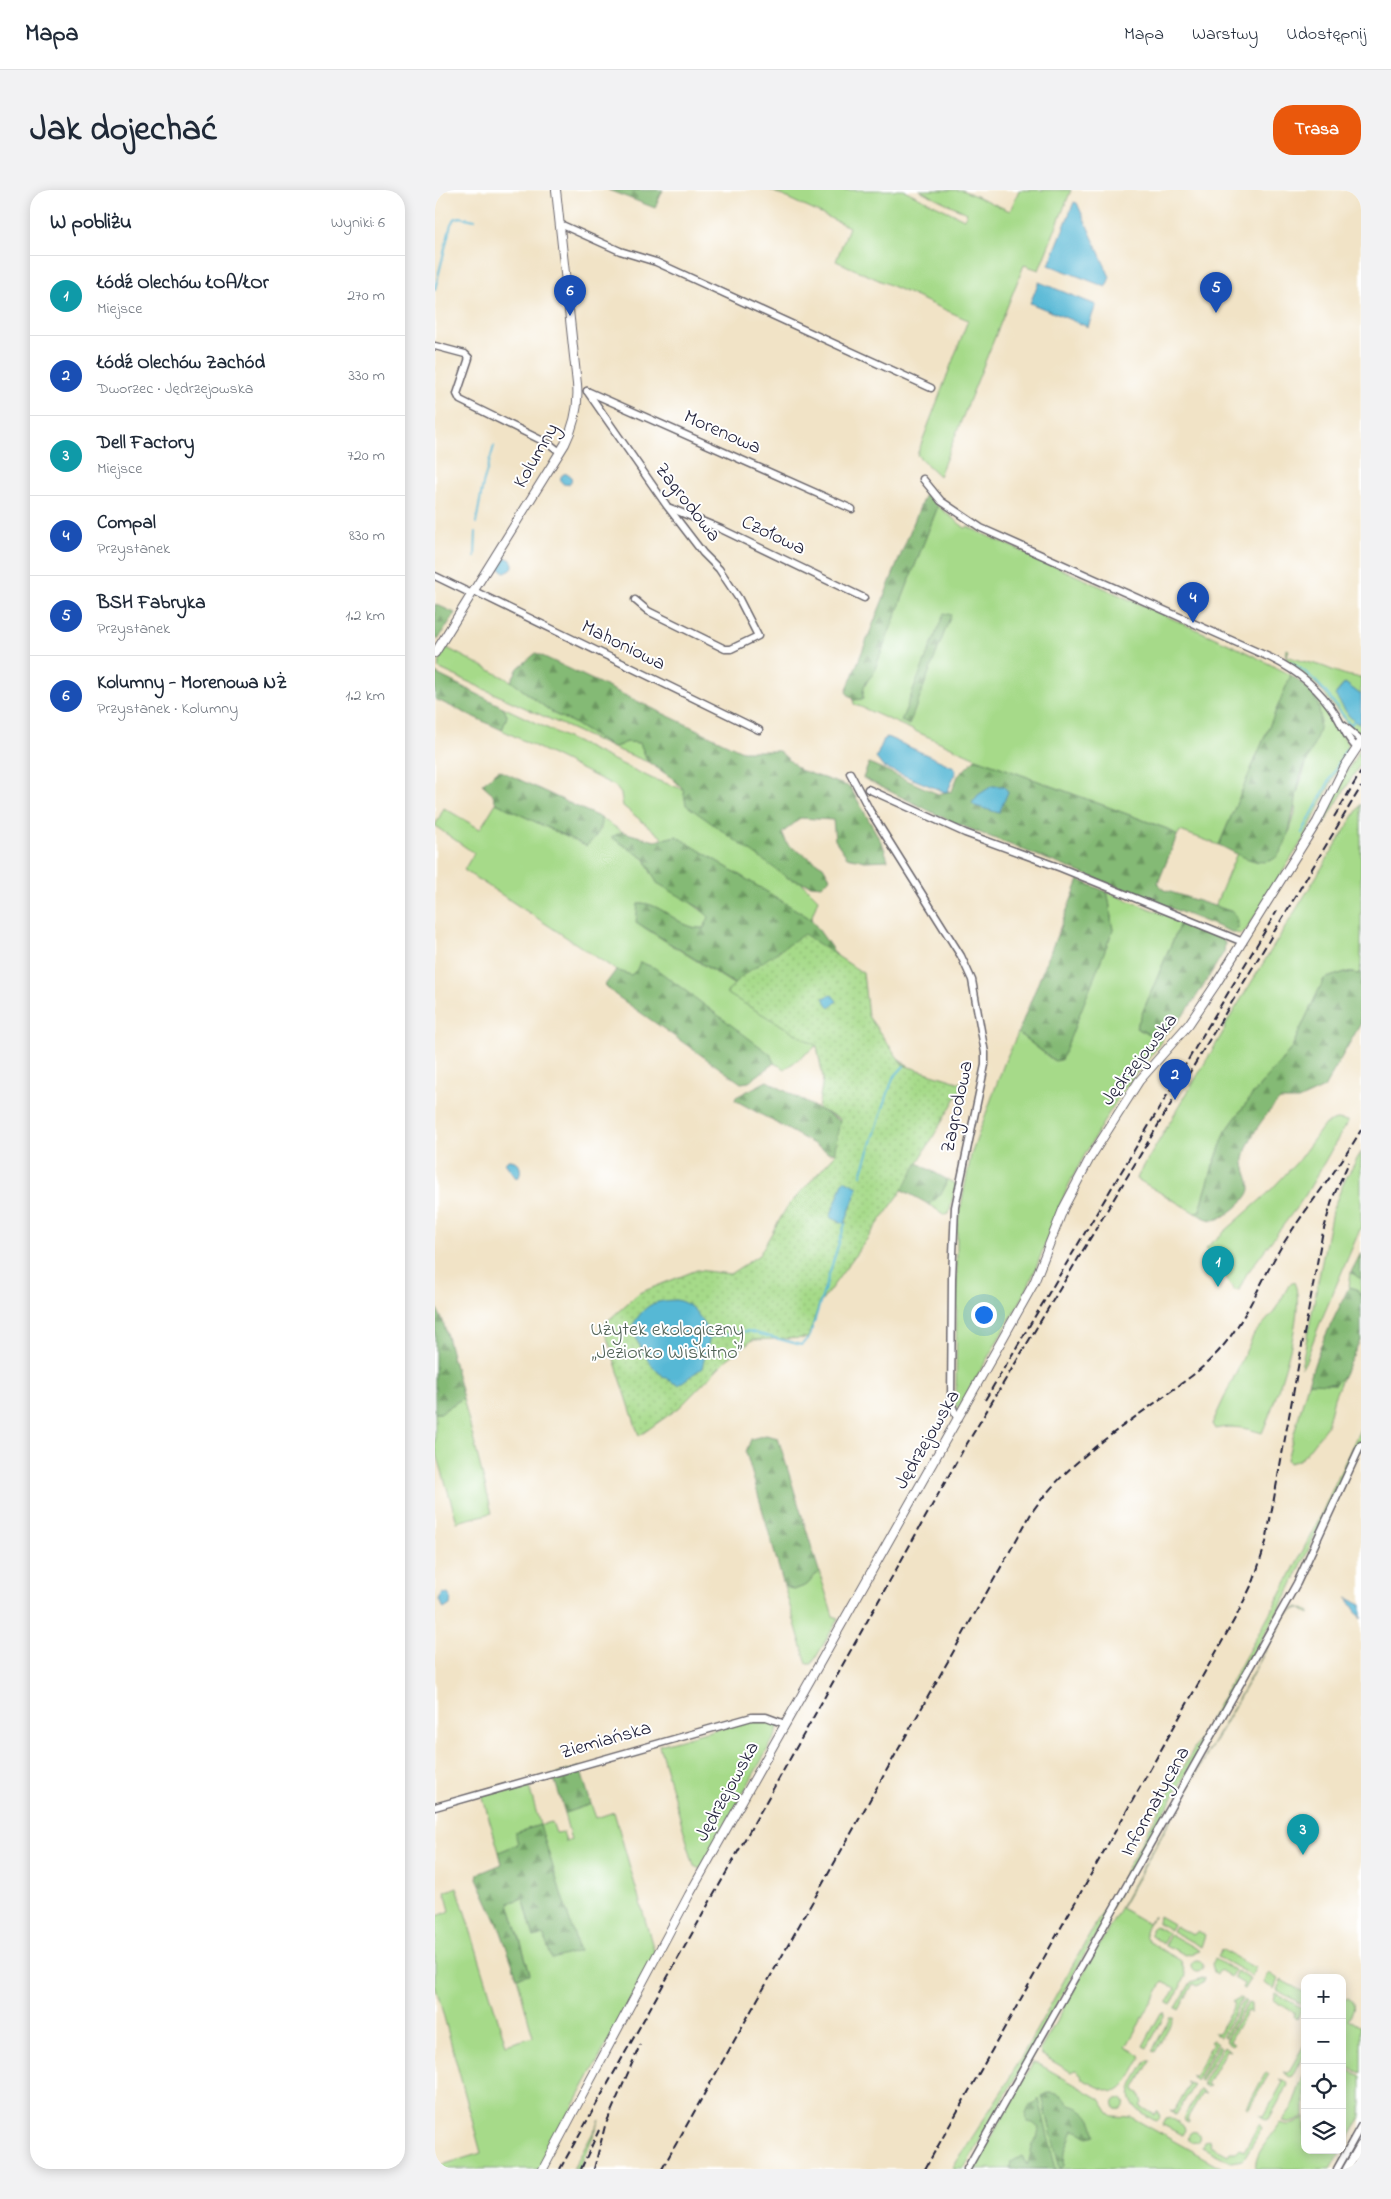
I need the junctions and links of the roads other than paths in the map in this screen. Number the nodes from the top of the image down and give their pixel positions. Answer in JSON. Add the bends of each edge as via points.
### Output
{"nodes":[{"id":1,"x":556,"y":190,"type":"edge"},
{"id":2,"x":560,"y":224,"type":"junction"},
{"id":3,"x":435,"y":346,"type":"edge"},
{"id":4,"x":931,"y":388,"type":"dead end"},
{"id":5,"x":578,"y":390,"type":"junction"},
{"id":6,"x":587,"y":391,"type":"junction"},
{"id":7,"x":560,"y":452,"type":"junction"},
{"id":8,"x":923,"y":479,"type":"dead end"},
{"id":9,"x":667,"y":506,"type":"junction"},
{"id":10,"x":852,"y":509,"type":"dead end"},
{"id":11,"x":435,"y":576,"type":"edge"},
{"id":12,"x":473,"y":592,"type":"junction"},
{"id":13,"x":864,"y":598,"type":"dead end"},
{"id":14,"x":635,"y":600,"type":"dead end"},
{"id":15,"x":435,"y":653,"type":"edge"},
{"id":16,"x":759,"y":730,"type":"dead end"},
{"id":17,"x":1360,"y":743,"type":"edge"},
{"id":18,"x":850,"y":773,"type":"dead end"},
{"id":19,"x":868,"y":789,"type":"dead end"},
{"id":20,"x":1243,"y":942,"type":"junction"},
{"id":21,"x":958,"y":1420,"type":"junction"},
{"id":22,"x":1361,"y":1445,"type":"edge"},
{"id":23,"x":785,"y":1724,"type":"junction"},
{"id":24,"x":435,"y":1807,"type":"edge"},
{"id":25,"x":1361,"y":2126,"type":"edge"},
{"id":26,"x":1361,"y":2145,"type":"edge"},
{"id":27,"x":1361,"y":2162,"type":"edge"},
{"id":28,"x":543,"y":2169,"type":"edge"},
{"id":29,"x":967,"y":2169,"type":"edge"},
{"id":30,"x":1337,"y":2169,"type":"edge"},
{"id":31,"x":1347,"y":2169,"type":"edge"},
{"id":32,"x":1357,"y":2169,"type":"edge"}],
"edges":[{"from":1,"to":2,"type":"street","name":"Kolumny"},
{"from":2,"to":4,"type":"street","via":[[620,251],[656,262]]},
{"from":2,"to":5,"type":"street","name":"Kolumny"},
{"from":3,"to":7,"type":"street","via":[[467,355],[457,394],[460,400],[551,444]]},
{"from":5,"to":6,"type":"street","name":"Morenowa"},
{"from":5,"to":7,"type":"street","name":"Kolumny","via":[[573,426]]},
{"from":6,"to":9,"type":"street","name":"Zagrodowa"},
{"from":6,"to":10,"type":"street","name":"Morenowa"},
{"from":7,"to":12,"type":"street","name":"Kolumny"},
{"from":8,"to":17,"type":"street","via":[[941,501],[981,528],[1286,666],[1311,684],[1328,703],[1347,737]]},
{"from":9,"to":13,"type":"street","name":"Czołowa"},
{"from":9,"to":14,"type":"street","name":"Zagrodowa","via":[[719,569],[758,636],[725,649],[648,611]]},
{"from":11,"to":12,"type":"street","name":"Mahoniowa"},
{"from":12,"to":15,"type":"street","name":"Kolumny"},
{"from":12,"to":16,"type":"street","name":"Mahoniowa"},
{"from":17,"to":20,"type":"street","name":"Jędrzejowska","via":[[1317,822]]},
{"from":18,"to":21,"type":"street","name":"Zagrodowa","via":[[973,980],[985,1065],[963,1162],[953,1235],[951,1403]]},
{"from":19,"to":20,"type":"street","via":[[965,833]]},
{"from":20,"to":21,"type":"street","name":"Jędrzejowska","via":[[1197,1013],[1139,1081],[1090,1158],[1064,1207],[1035,1284]]},
{"from":21,"to":23,"type":"street","name":"Jędrzejowska"},
{"from":22,"to":29,"type":"street","name":"Informatyczna","via":[[1297,1583]]},
{"from":23,"to":24,"type":"street","name":"Ziemiańska","via":[[766,1717],[752,1717]]},
{"from":23,"to":28,"type":"street","name":"Jędrzejowska","via":[[689,1895]]},
{"from":25,"to":30,"type":"street"},
{"from":26,"to":31,"type":"street"},
{"from":27,"to":32,"type":"street"}]}
